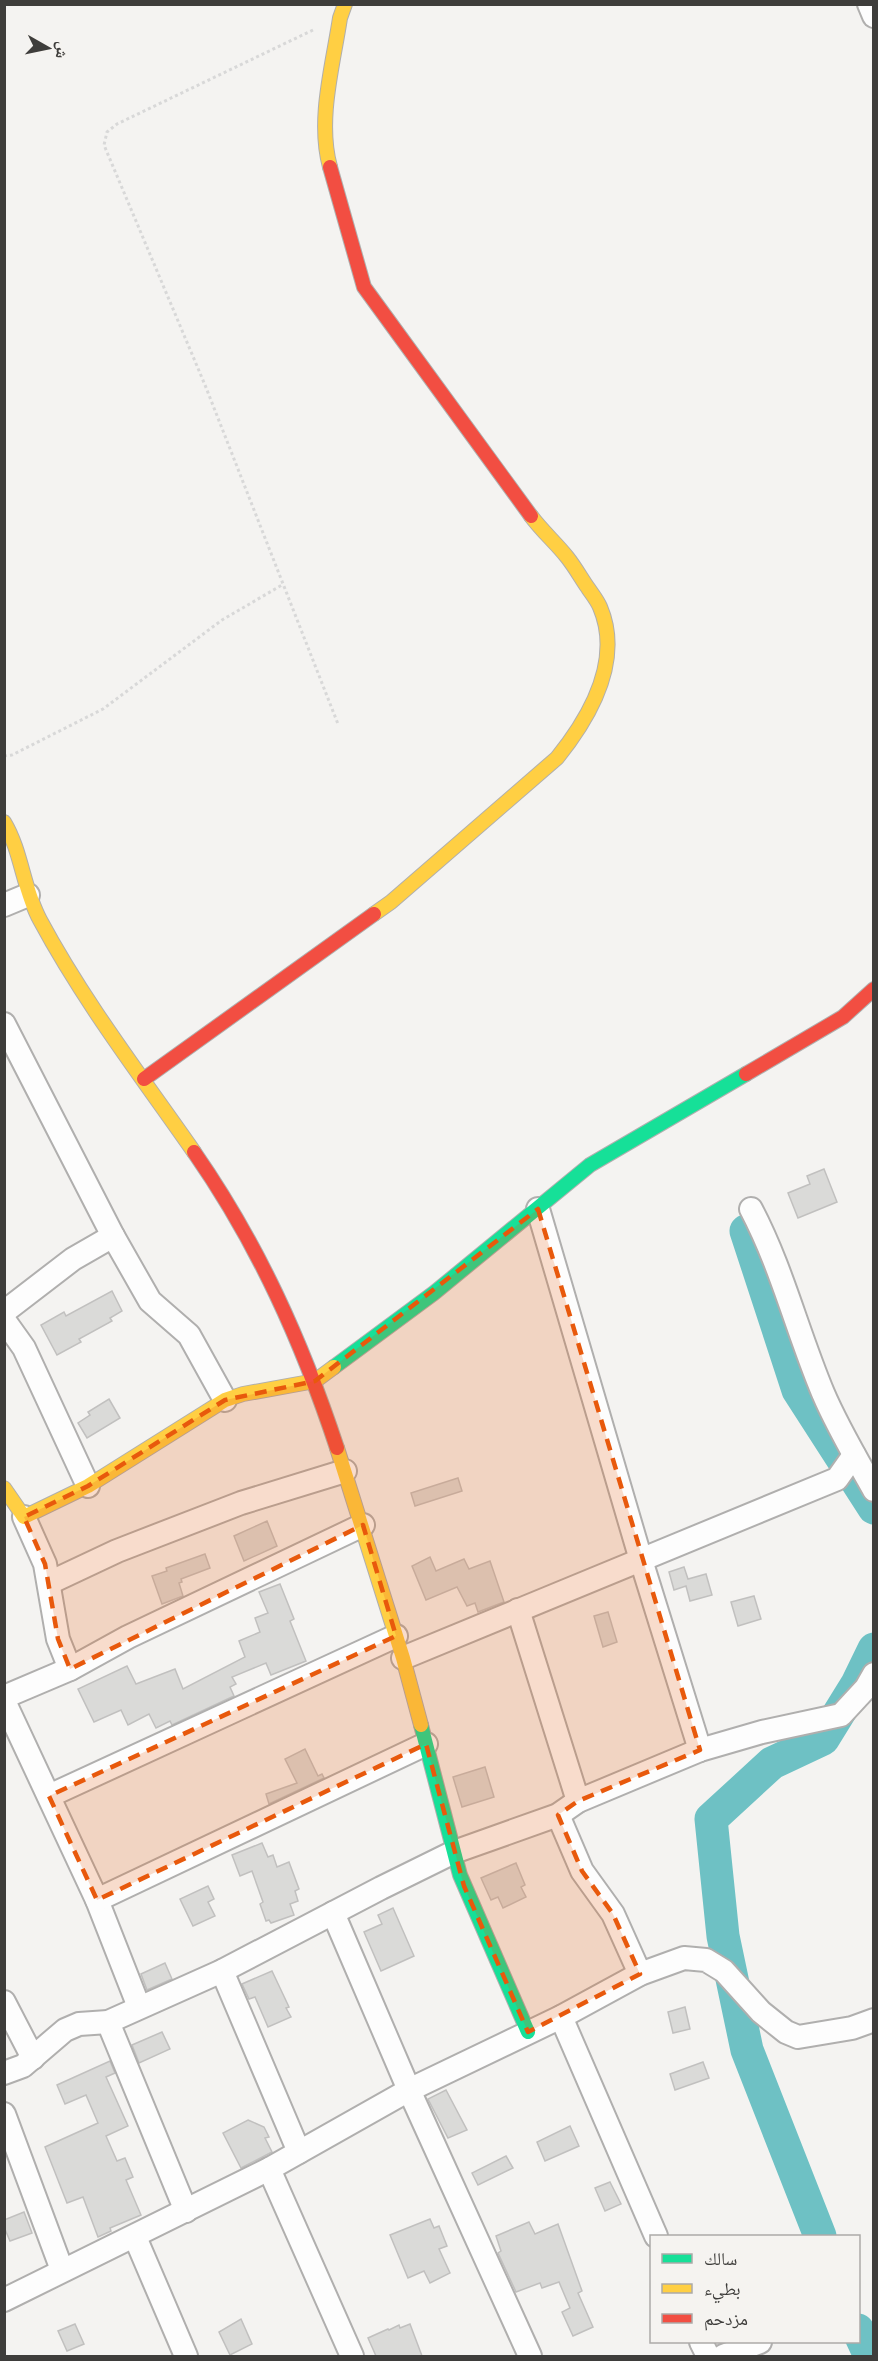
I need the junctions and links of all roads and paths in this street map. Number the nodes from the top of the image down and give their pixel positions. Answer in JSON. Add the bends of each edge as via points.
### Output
{"nodes":[{"id":1,"x":868,"y":4,"type":"edge"},
{"id":2,"x":343,"y":11,"type":"edge"},
{"id":3,"x":873,"y":16,"type":"edge"},
{"id":4,"x":282,"y":585,"type":"junction"},
{"id":5,"x":338,"y":724,"type":"dead end"},
{"id":6,"x":4,"y":756,"type":"edge"},
{"id":7,"x":4,"y":822,"type":"edge"},
{"id":8,"x":28,"y":895,"type":"junction"},
{"id":9,"x":4,"y":905,"type":"edge"},
{"id":10,"x":873,"y":989,"type":"edge"},
{"id":11,"x":4,"y":1024,"type":"edge"},
{"id":12,"x":144,"y":1079,"type":"junction"},
{"id":13,"x":538,"y":1209,"type":"junction"},
{"id":14,"x":751,"y":1209,"type":"dead end"},
{"id":15,"x":113,"y":1236,"type":"junction"},
{"id":16,"x":4,"y":1311,"type":"edge"},
{"id":17,"x":4,"y":1320,"type":"edge"},
{"id":18,"x":315,"y":1381,"type":"junction"},
{"id":19,"x":225,"y":1400,"type":"junction"},
{"id":20,"x":854,"y":1455,"type":"junction"},
{"id":21,"x":345,"y":1471,"type":"junction"},
{"id":22,"x":88,"y":1486,"type":"junction"},
{"id":23,"x":4,"y":1488,"type":"edge"},
{"id":24,"x":873,"y":1490,"type":"edge"},
{"id":25,"x":24,"y":1517,"type":"junction"},
{"id":26,"x":363,"y":1525,"type":"junction"},
{"id":27,"x":641,"y":1560,"type":"junction"},
{"id":28,"x":49,"y":1583,"type":"junction"},
{"id":29,"x":518,"y":1611,"type":"junction"},
{"id":30,"x":396,"y":1636,"type":"junction"},
{"id":31,"x":403,"y":1658,"type":"junction"},
{"id":32,"x":70,"y":1669,"type":"junction"},
{"id":33,"x":873,"y":1674,"type":"edge"},
{"id":34,"x":4,"y":1699,"type":"edge"},
{"id":35,"x":426,"y":1744,"type":"junction"},
{"id":36,"x":700,"y":1750,"type":"junction"},
{"id":37,"x":49,"y":1796,"type":"junction"},
{"id":38,"x":578,"y":1801,"type":"junction"},
{"id":39,"x":558,"y":1815,"type":"junction"},
{"id":40,"x":454,"y":1852,"type":"junction"},
{"id":41,"x":97,"y":1900,"type":"junction"},
{"id":42,"x":333,"y":1913,"type":"junction"},
{"id":43,"x":222,"y":1971,"type":"junction"},
{"id":44,"x":640,"y":1974,"type":"junction"},
{"id":45,"x":4,"y":2002,"type":"edge"},
{"id":46,"x":139,"y":2007,"type":"junction"},
{"id":47,"x":561,"y":2017,"type":"junction"},
{"id":48,"x":873,"y":2020,"type":"edge"},
{"id":49,"x":108,"y":2022,"type":"junction"},
{"id":50,"x":528,"y":2032,"type":"junction"},
{"id":51,"x":33,"y":2058,"type":"junction"},
{"id":52,"x":4,"y":2073,"type":"edge"},
{"id":53,"x":409,"y":2090,"type":"junction"},
{"id":54,"x":4,"y":2114,"type":"edge"},
{"id":55,"x":299,"y":2152,"type":"junction"},
{"id":56,"x":269,"y":2169,"type":"junction"},
{"id":57,"x":186,"y":2211,"type":"junction"},
{"id":58,"x":656,"y":2235,"type":"edge"},
{"id":59,"x":135,"y":2237,"type":"junction"},
{"id":60,"x":62,"y":2270,"type":"junction"},
{"id":61,"x":4,"y":2300,"type":"edge"},
{"id":62,"x":757,"y":2343,"type":"edge"},
{"id":63,"x":186,"y":2356,"type":"edge"},
{"id":64,"x":352,"y":2356,"type":"edge"},
{"id":65,"x":530,"y":2356,"type":"edge"},
{"id":66,"x":723,"y":2356,"type":"edge"}],
"edges":[{"from":1,"to":3,"type":"street"},
{"from":2,"to":4,"type":"path","via":[[106,132],[105,145],[205,385]]},
{"from":2,"to":12,"type":"street","via":[[326,115],[326,152],[364,287],[600,606],[606,627],[607,656],[601,685],[588,714],[557,758],[391,902]]},
{"from":4,"to":5,"type":"path"},
{"from":4,"to":6,"type":"path","via":[[222,620],[103,709]]},
{"from":7,"to":8,"type":"street","via":[[14,839]]},
{"from":8,"to":9,"type":"street"},
{"from":8,"to":12,"type":"street","via":[[81,989]]},
{"from":10,"to":13,"type":"street","via":[[843,1017],[590,1165]]},
{"from":11,"to":15,"type":"street"},
{"from":12,"to":18,"type":"street","via":[[223,1194],[272,1282]]},
{"from":13,"to":18,"type":"street"},
{"from":13,"to":27,"type":"street"},
{"from":14,"to":20,"type":"street","via":[[786,1287],[823,1393]]},
{"from":15,"to":16,"type":"street","via":[[72,1259]]},
{"from":15,"to":19,"type":"street","via":[[150,1301],[189,1335]]},
{"from":17,"to":22,"type":"street","via":[[24,1348]]},
{"from":18,"to":19,"type":"street"},
{"from":18,"to":21,"type":"street"},
{"from":19,"to":22,"type":"street"},
{"from":20,"to":24,"type":"street"},
{"from":20,"to":27,"type":"street","via":[[837,1479]]},
{"from":21,"to":26,"type":"street"},
{"from":21,"to":28,"type":"street","via":[[241,1503],[117,1551]]},
{"from":22,"to":25,"type":"street"},
{"from":23,"to":25,"type":"street"},
{"from":25,"to":28,"type":"street","via":[[42,1552]]},
{"from":26,"to":30,"type":"street"},
{"from":26,"to":32,"type":"street","via":[[128,1637]]},
{"from":27,"to":29,"type":"street"},
{"from":27,"to":36,"type":"street"},
{"from":28,"to":32,"type":"street","via":[[56,1627]]},
{"from":29,"to":31,"type":"street"},
{"from":29,"to":38,"type":"street"},
{"from":30,"to":31,"type":"street"},
{"from":30,"to":37,"type":"street"},
{"from":31,"to":35,"type":"street"},
{"from":32,"to":34,"type":"street"},
{"from":33,"to":36,"type":"street","via":[[866,1688],[841,1715]]},
{"from":34,"to":37,"type":"street"},
{"from":35,"to":40,"type":"street"},
{"from":35,"to":41,"type":"street"},
{"from":36,"to":38,"type":"street"},
{"from":37,"to":41,"type":"street"},
{"from":38,"to":39,"type":"street"},
{"from":39,"to":40,"type":"street"},
{"from":39,"to":44,"type":"street","via":[[582,1870],[613,1914]]},
{"from":40,"to":42,"type":"street"},
{"from":40,"to":50,"type":"street","via":[[468,1896]]},
{"from":41,"to":46,"type":"street"},
{"from":42,"to":43,"type":"street"},
{"from":42,"to":53,"type":"street"},
{"from":43,"to":46,"type":"street"},
{"from":43,"to":55,"type":"street"},
{"from":44,"to":47,"type":"street"},
{"from":44,"to":48,"type":"street","via":[[684,1958],[706,1960],[724,1971],[761,2012],[798,2037],[852,2028]]},
{"from":45,"to":51,"type":"street"},
{"from":46,"to":49,"type":"street"},
{"from":47,"to":50,"type":"street"},
{"from":47,"to":58,"type":"street"},
{"from":49,"to":51,"type":"street","via":[[79,2024]]},
{"from":49,"to":57,"type":"street"},
{"from":50,"to":53,"type":"street"},
{"from":51,"to":52,"type":"street"},
{"from":53,"to":55,"type":"street"},
{"from":53,"to":65,"type":"street"},
{"from":54,"to":60,"type":"street"},
{"from":55,"to":56,"type":"street"},
{"from":56,"to":57,"type":"street"},
{"from":56,"to":64,"type":"street"},
{"from":57,"to":59,"type":"street"},
{"from":59,"to":60,"type":"street"},
{"from":59,"to":63,"type":"street"},
{"from":60,"to":61,"type":"street"},
{"from":62,"to":66,"type":"street"}]}
